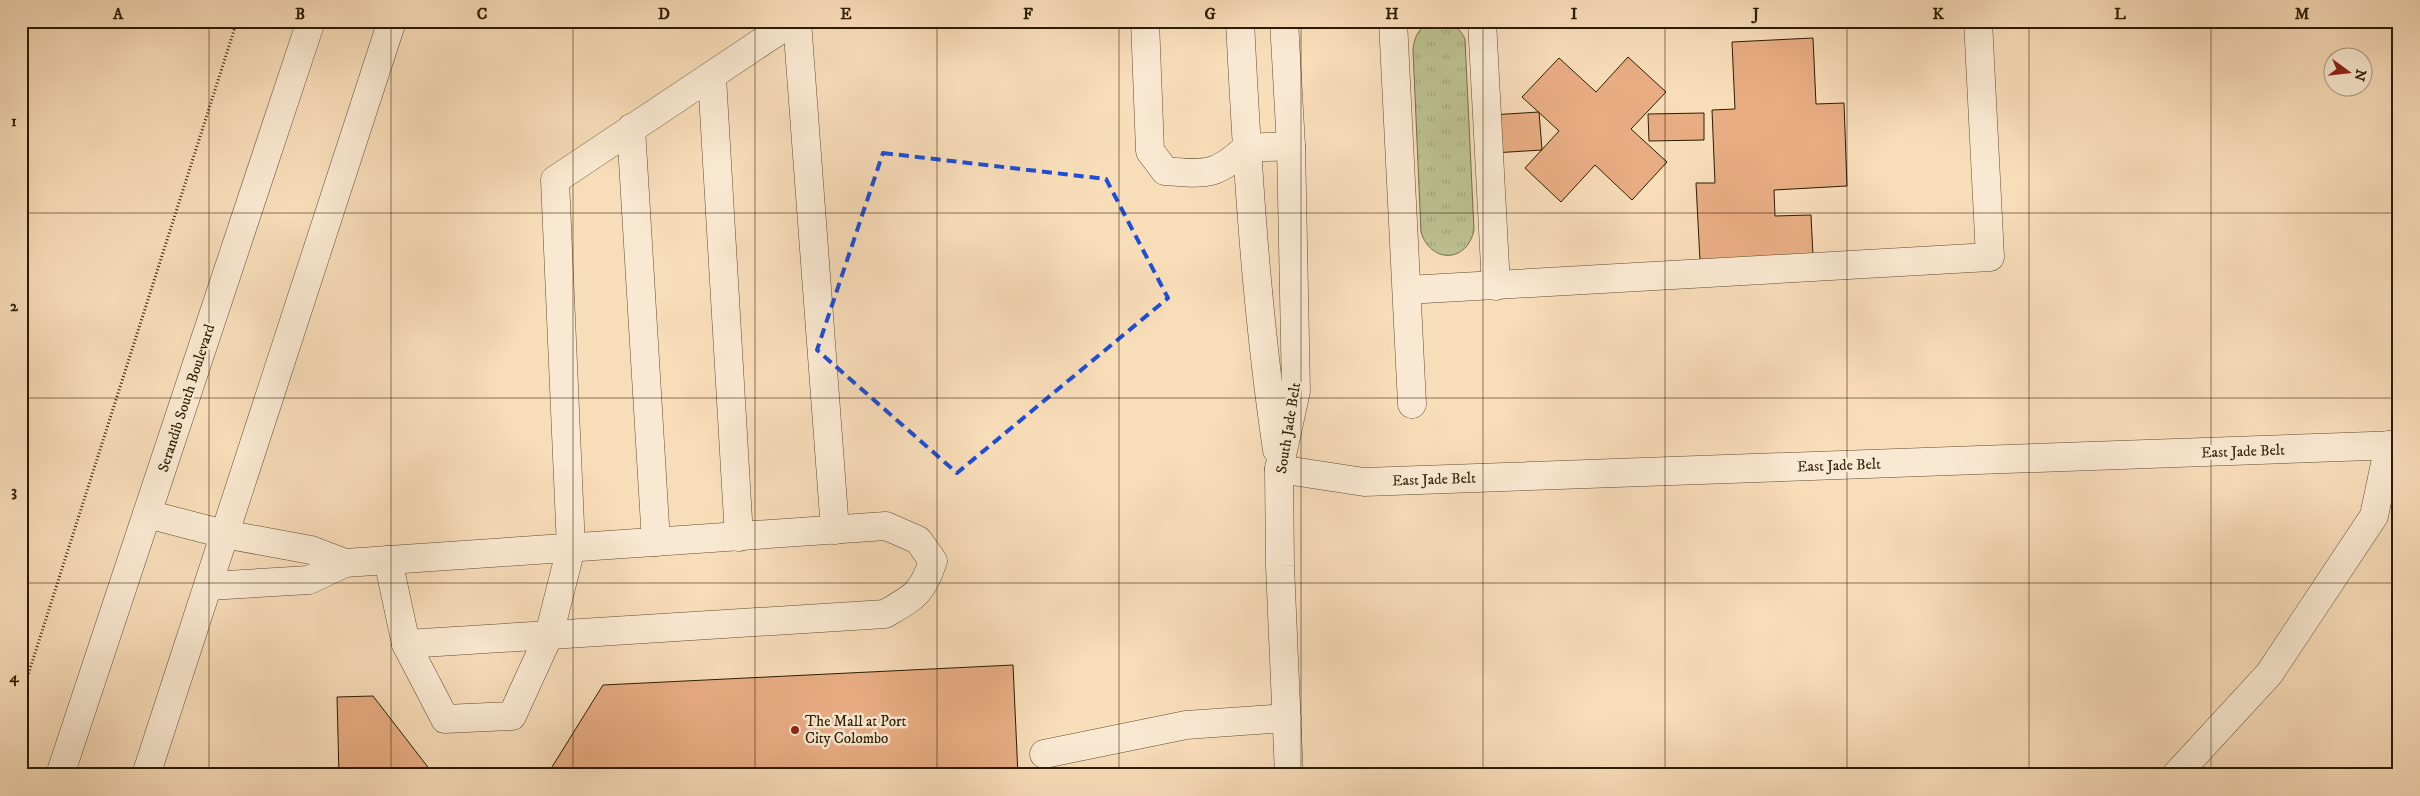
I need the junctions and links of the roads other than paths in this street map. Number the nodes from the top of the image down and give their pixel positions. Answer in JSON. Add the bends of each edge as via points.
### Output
{"nodes":[{"id":1,"x":312,"y":21,"type":"edge"},
{"id":2,"x":392,"y":21,"type":"edge"},
{"id":3,"x":793,"y":21,"type":"edge"},
{"id":4,"x":797,"y":21,"type":"edge"},
{"id":5,"x":1145,"y":21,"type":"edge"},
{"id":6,"x":1240,"y":21,"type":"edge"},
{"id":7,"x":1284,"y":21,"type":"edge"},
{"id":8,"x":1393,"y":21,"type":"edge"},
{"id":9,"x":1482,"y":21,"type":"edge"},
{"id":10,"x":1978,"y":21,"type":"edge"},
{"id":11,"x":712,"y":77,"type":"junction"},
{"id":12,"x":631,"y":128,"type":"junction"},
{"id":13,"x":1291,"y":146,"type":"junction"},
{"id":14,"x":1246,"y":148,"type":"junction"},
{"id":15,"x":1496,"y":286,"type":"junction"},
{"id":16,"x":1407,"y":290,"type":"junction"},
{"id":17,"x":1412,"y":404,"type":"dead end"},
{"id":18,"x":2394,"y":445,"type":"edge"},
{"id":19,"x":1279,"y":469,"type":"junction"},
{"id":20,"x":147,"y":514,"type":"junction"},
{"id":21,"x":835,"y":530,"type":"junction"},
{"id":22,"x":224,"y":534,"type":"junction"},
{"id":23,"x":739,"y":536,"type":"junction"},
{"id":24,"x":656,"y":542,"type":"junction"},
{"id":25,"x":571,"y":548,"type":"junction"},
{"id":26,"x":388,"y":560,"type":"junction"},
{"id":27,"x":345,"y":563,"type":"junction"},
{"id":28,"x":209,"y":586,"type":"junction"},
{"id":29,"x":549,"y":635,"type":"junction"},
{"id":30,"x":406,"y":644,"type":"junction"},
{"id":31,"x":1286,"y":718,"type":"junction"},
{"id":32,"x":1044,"y":754,"type":"dead end"},
{"id":33,"x":60,"y":775,"type":"edge"},
{"id":34,"x":146,"y":775,"type":"edge"},
{"id":35,"x":1289,"y":775,"type":"edge"},
{"id":36,"x":2176,"y":775,"type":"edge"}],
"edges":[{"from":1,"to":20,"type":"street","name":"Serandib South Boulevard"},
{"from":2,"to":22,"type":"street"},
{"from":3,"to":11,"type":"street"},
{"from":4,"to":21,"type":"street"},
{"from":5,"to":14,"type":"street","via":[[1150,151],[1165,171],[1200,174],[1226,166]]},
{"from":6,"to":14,"type":"street"},
{"from":7,"to":13,"type":"street","name":"South Jade Belt"},
{"from":8,"to":16,"type":"street"},
{"from":9,"to":15,"type":"street"},
{"from":10,"to":15,"type":"street","via":[[1990,257]]},
{"from":11,"to":12,"type":"street"},
{"from":11,"to":23,"type":"street"},
{"from":12,"to":24,"type":"street"},
{"from":12,"to":25,"type":"street","via":[[555,180]]},
{"from":13,"to":14,"type":"street"},
{"from":13,"to":19,"type":"street","name":"South Jade Belt","via":[[1296,391]]},
{"from":14,"to":19,"type":"street","via":[[1268,390]]},
{"from":15,"to":16,"type":"street"},
{"from":16,"to":17,"type":"street"},
{"from":18,"to":19,"type":"street","name":"East Jade Belt","via":[[1364,482]]},
{"from":18,"to":36,"type":"street","via":[[2374,516],[2269,674]]},
{"from":19,"to":31,"type":"street","name":"South Jade Belt"},
{"from":20,"to":22,"type":"street"},
{"from":20,"to":33,"type":"street","name":"Serandib South Boulevard"},
{"from":21,"to":23,"type":"street"},
{"from":21,"to":29,"type":"street","via":[[886,526],[918,540],[933,561],[926,583],[909,600],[885,614]]},
{"from":22,"to":27,"type":"street","via":[[311,550]]},
{"from":22,"to":28,"type":"street"},
{"from":23,"to":24,"type":"street"},
{"from":24,"to":25,"type":"street"},
{"from":25,"to":26,"type":"street"},
{"from":25,"to":29,"type":"street"},
{"from":26,"to":27,"type":"street"},
{"from":26,"to":30,"type":"street"},
{"from":27,"to":28,"type":"street","via":[[308,580]]},
{"from":28,"to":34,"type":"street"},
{"from":29,"to":30,"type":"street"},
{"from":29,"to":30,"type":"street","via":[[512,716],[445,719]]},
{"from":31,"to":32,"type":"street","via":[[1186,726]]},
{"from":31,"to":35,"type":"street","name":"South Jade Belt"}]}
